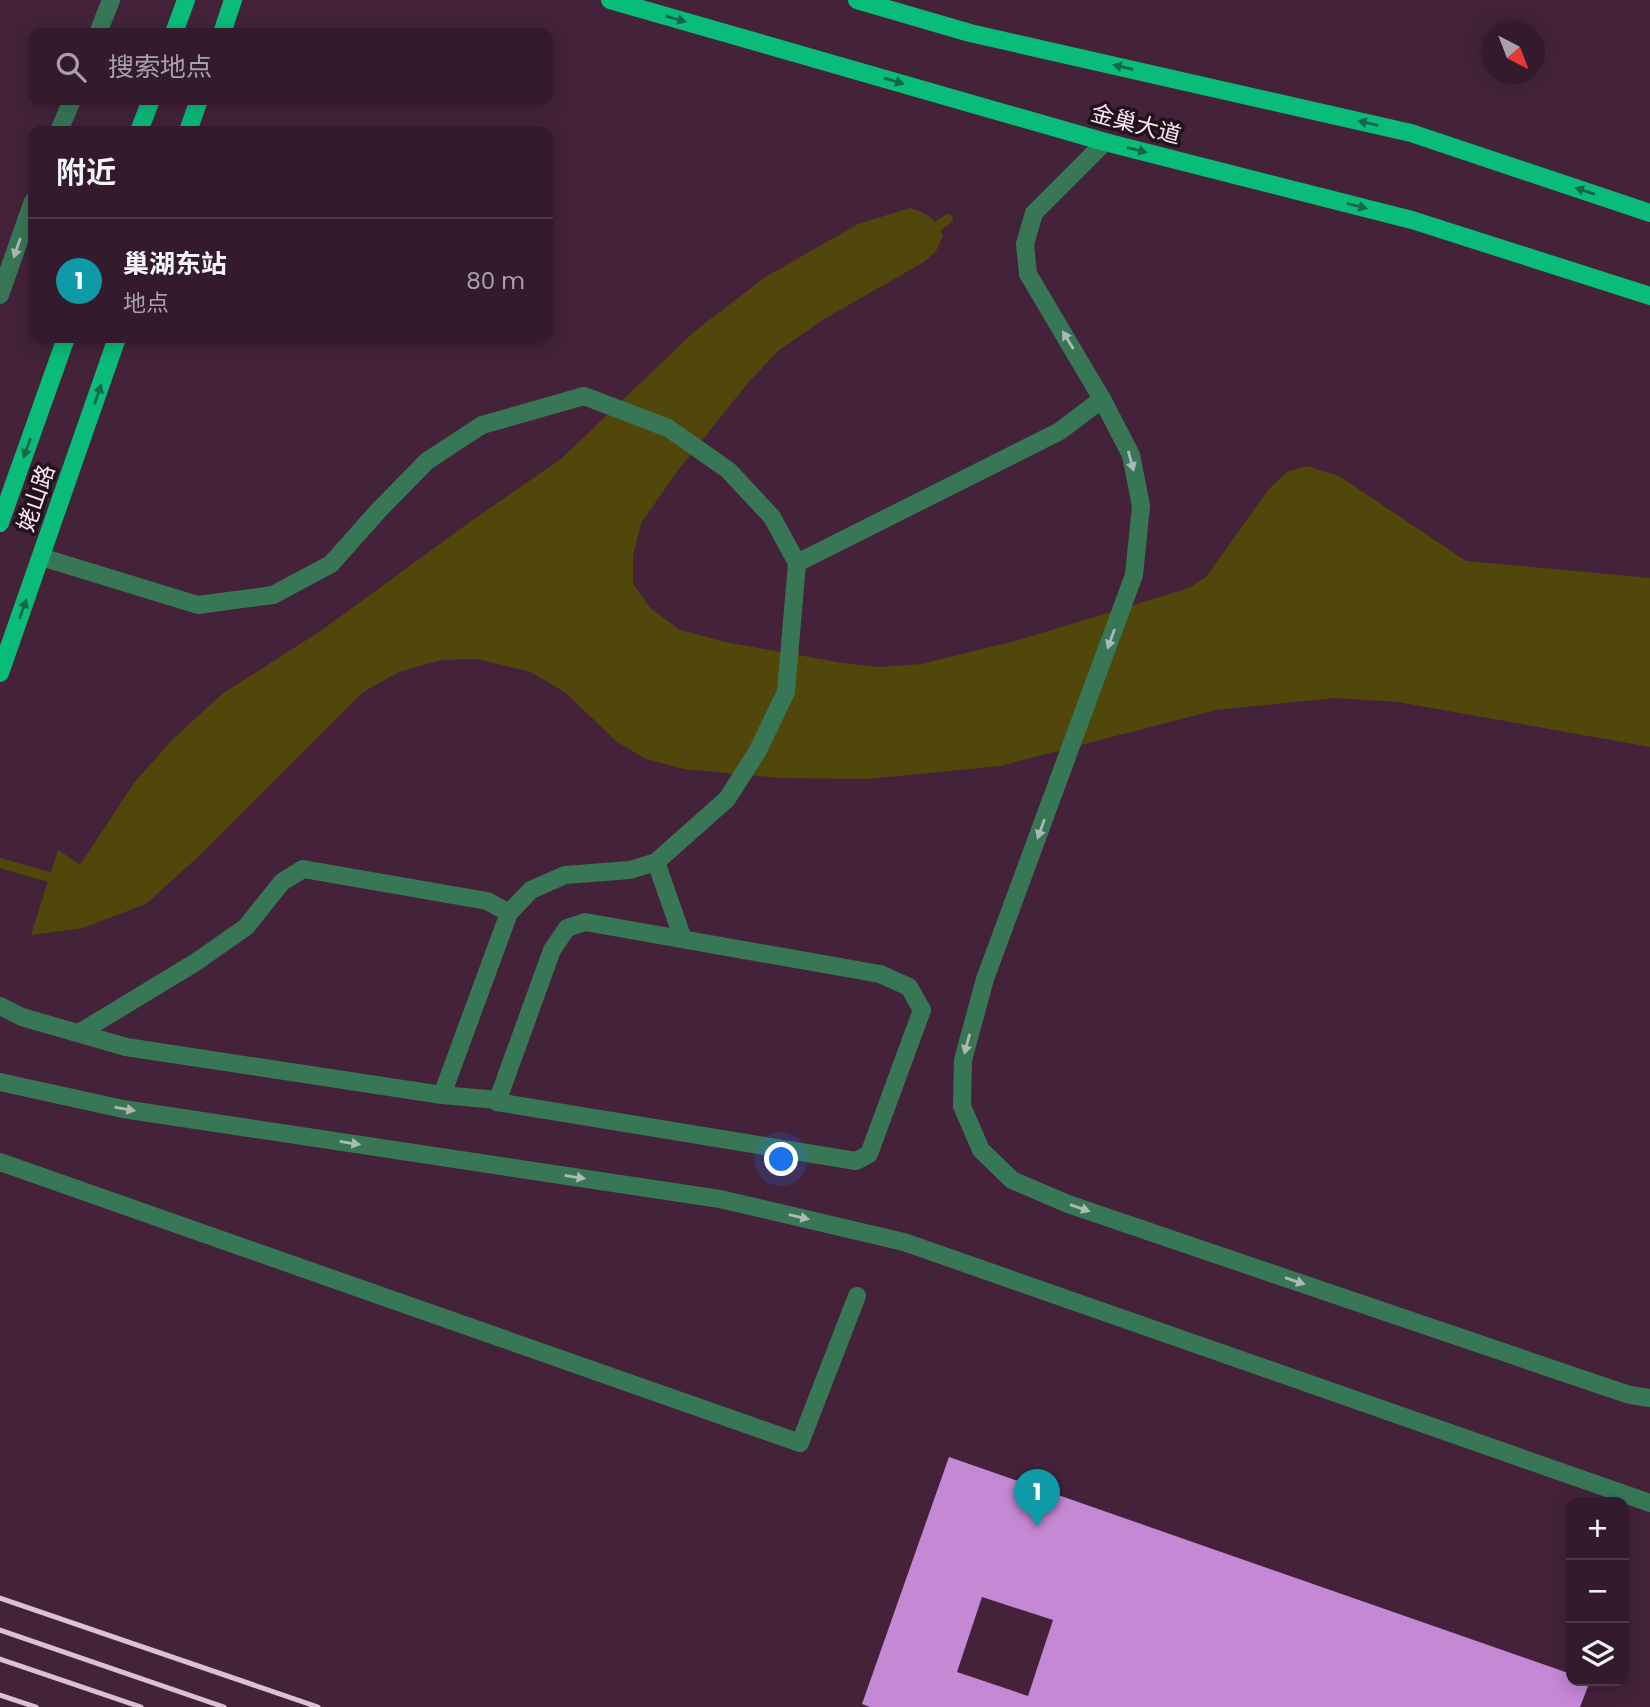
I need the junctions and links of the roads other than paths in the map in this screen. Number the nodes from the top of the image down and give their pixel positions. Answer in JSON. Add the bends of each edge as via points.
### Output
{"nodes":[{"id":1,"x":111,"y":0,"type":"edge"},
{"id":2,"x":186,"y":0,"type":"edge"},
{"id":3,"x":233,"y":0,"type":"edge"},
{"id":4,"x":610,"y":0,"type":"edge"},
{"id":5,"x":857,"y":0,"type":"edge"},
{"id":6,"x":100,"y":28,"type":"edge"},
{"id":7,"x":176,"y":28,"type":"edge"},
{"id":8,"x":224,"y":28,"type":"edge"},
{"id":9,"x":70,"y":105,"type":"edge"},
{"id":10,"x":148,"y":105,"type":"edge"},
{"id":11,"x":197,"y":105,"type":"edge"},
{"id":12,"x":61,"y":126,"type":"edge"},
{"id":13,"x":141,"y":126,"type":"edge"},
{"id":14,"x":190,"y":126,"type":"edge"},
{"id":15,"x":1105,"y":142,"type":"junction"},
{"id":16,"x":1650,"y":213,"type":"edge"},
{"id":17,"x":28,"y":215,"type":"edge"},
{"id":18,"x":0,"y":295,"type":"edge"},
{"id":19,"x":1650,"y":296,"type":"edge"},
{"id":20,"x":64,"y":343,"type":"edge"},
{"id":21,"x":115,"y":343,"type":"edge"},
{"id":22,"x":1102,"y":399,"type":"junction"},
{"id":23,"x":0,"y":523,"type":"edge"},
{"id":24,"x":41,"y":557,"type":"junction"},
{"id":25,"x":797,"y":564,"type":"junction"},
{"id":26,"x":0,"y":673,"type":"edge"},
{"id":27,"x":656,"y":862,"type":"junction"},
{"id":28,"x":509,"y":913,"type":"junction"},
{"id":29,"x":683,"y":939,"type":"junction"},
{"id":30,"x":0,"y":1006,"type":"edge"},
{"id":31,"x":79,"y":1033,"type":"junction"},
{"id":32,"x":0,"y":1069,"type":"edge"},
{"id":33,"x":0,"y":1082,"type":"edge"},
{"id":34,"x":58,"y":1096,"type":"junction"},
{"id":35,"x":442,"y":1096,"type":"junction"},
{"id":36,"x":498,"y":1100,"type":"junction"},
{"id":37,"x":0,"y":1162,"type":"edge"},
{"id":38,"x":857,"y":1296,"type":"dead end"},
{"id":39,"x":1650,"y":1398,"type":"edge"},
{"id":40,"x":1650,"y":1503,"type":"edge"}],
"edges":[{"from":1,"to":6,"type":"street"},
{"from":2,"to":7,"type":"main road"},
{"from":3,"to":8,"type":"main road"},
{"from":4,"to":15,"type":"main road","name":"金巢大道","one_way":true},
{"from":16,"to":5,"type":"main road","one_way":true,"via":[[1411,133],[970,33]]},
{"from":9,"to":12,"type":"street"},
{"from":10,"to":13,"type":"main road"},
{"from":11,"to":14,"type":"main road"},
{"from":15,"to":19,"type":"main road","name":"金巢大道","one_way":true,"via":[[1412,220]]},
{"from":22,"to":15,"type":"street","one_way":true,"via":[[1028,274],[1024,244],[1034,213]]},
{"from":17,"to":18,"type":"street","one_way":true},
{"from":20,"to":23,"type":"main road","name":"姥山路","one_way":true},
{"from":24,"to":21,"type":"main road","name":"姥山路","one_way":true},
{"from":22,"to":25,"type":"street","via":[[1060,431]]},
{"from":22,"to":39,"type":"street","one_way":true,"via":[[1131,455],[1141,506],[1135,575],[985,979],[963,1060],[962,1106],[981,1150],[1012,1180],[1068,1204]]},
{"from":24,"to":25,"type":"street","via":[[198,605],[273,595],[331,564],[427,461],[482,425],[584,396],[668,428],[728,470],[772,517]]},
{"from":26,"to":24,"type":"main road","name":"姥山路","one_way":true},
{"from":25,"to":27,"type":"street","via":[[786,692],[757,752],[727,799]]},
{"from":27,"to":28,"type":"street","via":[[630,870],[565,875],[531,890]]},
{"from":27,"to":29,"type":"street"},
{"from":28,"to":31,"type":"street","via":[[487,901],[303,869],[282,883],[246,927]]},
{"from":28,"to":35,"type":"street"},
{"from":29,"to":36,"type":"street","via":[[585,922],[567,928],[552,950]]},
{"from":29,"to":36,"type":"street","via":[[880,974],[908,987],[922,1010],[869,1154],[856,1161]]},
{"from":30,"to":31,"type":"street"},
{"from":31,"to":35,"type":"street","via":[[126,1047]]},
{"from":32,"to":34,"type":"street"},
{"from":33,"to":34,"type":"street"},
{"from":34,"to":40,"type":"street","one_way":true,"via":[[720,1199],[904,1242]]},
{"from":35,"to":36,"type":"street"},
{"from":37,"to":38,"type":"street","via":[[800,1443]]}]}
